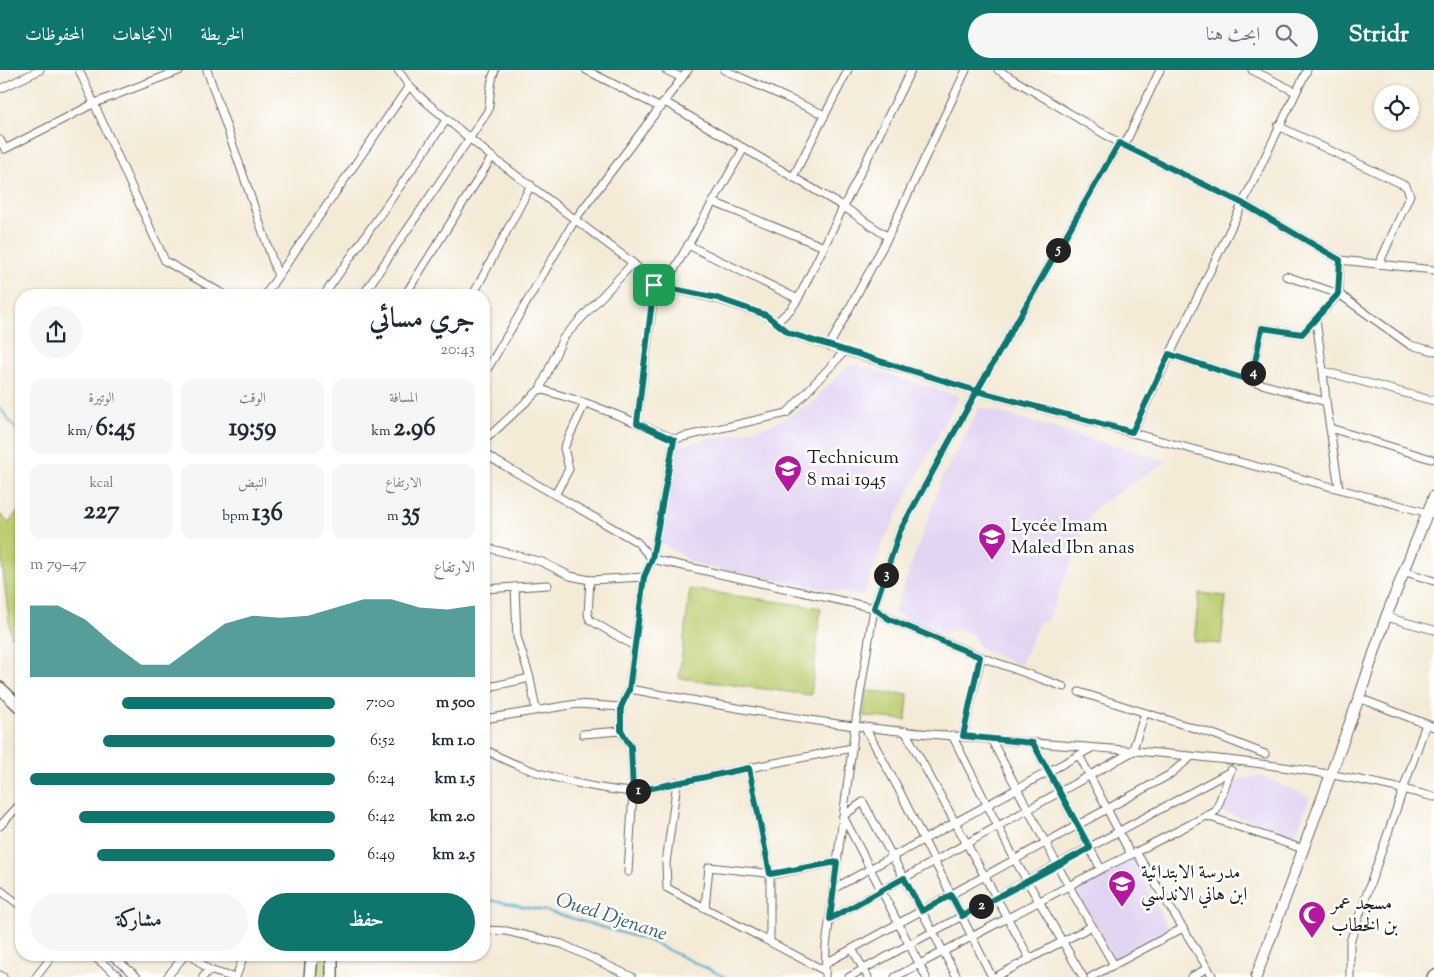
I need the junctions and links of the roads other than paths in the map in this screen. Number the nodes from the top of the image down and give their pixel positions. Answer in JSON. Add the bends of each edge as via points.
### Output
{"nodes":[{"id":1,"x":40,"y":70,"type":"edge"},
{"id":2,"x":79,"y":70,"type":"edge"},
{"id":3,"x":182,"y":70,"type":"edge"},
{"id":4,"x":207,"y":70,"type":"edge"},
{"id":5,"x":398,"y":70,"type":"edge"},
{"id":6,"x":495,"y":70,"type":"edge"},
{"id":7,"x":586,"y":70,"type":"edge"},
{"id":8,"x":666,"y":70,"type":"edge"},
{"id":9,"x":688,"y":70,"type":"edge"},
{"id":10,"x":724,"y":70,"type":"edge"},
{"id":11,"x":848,"y":70,"type":"edge"},
{"id":12,"x":911,"y":70,"type":"edge"},
{"id":13,"x":966,"y":70,"type":"edge"},
{"id":14,"x":998,"y":70,"type":"edge"},
{"id":15,"x":1160,"y":70,"type":"edge"},
{"id":16,"x":1252,"y":70,"type":"edge"},
{"id":17,"x":1306,"y":70,"type":"edge"},
{"id":18,"x":682,"y":78,"type":"junction"},
{"id":19,"x":409,"y":86,"type":"junction"},
{"id":20,"x":0,"y":89,"type":"edge"},
{"id":21,"x":1296,"y":92,"type":"junction"},
{"id":22,"x":95,"y":103,"type":"junction"},
{"id":23,"x":663,"y":105,"type":"junction"},
{"id":24,"x":825,"y":115,"type":"junction"},
{"id":25,"x":447,"y":119,"type":"junction"},
{"id":26,"x":1278,"y":126,"type":"junction"},
{"id":27,"x":469,"y":137,"type":"junction"},
{"id":28,"x":0,"y":140,"type":"edge"},
{"id":29,"x":1121,"y":144,"type":"junction"},
{"id":30,"x":744,"y":148,"type":"junction"},
{"id":31,"x":492,"y":157,"type":"junction"},
{"id":32,"x":793,"y":177,"type":"junction"},
{"id":33,"x":531,"y":185,"type":"junction"},
{"id":34,"x":713,"y":202,"type":"junction"},
{"id":35,"x":1242,"y":203,"type":"junction"},
{"id":36,"x":844,"y":207,"type":"junction"},
{"id":37,"x":576,"y":218,"type":"junction"},
{"id":38,"x":888,"y":237,"type":"junction"},
{"id":39,"x":688,"y":245,"type":"junction"},
{"id":40,"x":824,"y":248,"type":"junction"},
{"id":41,"x":1340,"y":260,"type":"junction"},
{"id":42,"x":633,"y":263,"type":"junction"},
{"id":43,"x":1379,"y":264,"type":"junction"},
{"id":44,"x":1434,"y":270,"type":"edge"},
{"id":45,"x":278,"y":276,"type":"junction"},
{"id":46,"x":1286,"y":276,"type":"dead end"},
{"id":47,"x":654,"y":285,"type":"junction"},
{"id":48,"x":664,"y":287,"type":"junction"},
{"id":49,"x":216,"y":289,"type":"edge"},
{"id":50,"x":269,"y":289,"type":"edge"},
{"id":51,"x":328,"y":289,"type":"edge"},
{"id":52,"x":367,"y":289,"type":"edge"},
{"id":53,"x":409,"y":289,"type":"edge"},
{"id":54,"x":476,"y":289,"type":"edge"},
{"id":55,"x":1338,"y":294,"type":"junction"},
{"id":56,"x":798,"y":298,"type":"junction"},
{"id":57,"x":1316,"y":320,"type":"junction"},
{"id":58,"x":776,"y":323,"type":"junction"},
{"id":59,"x":829,"y":346,"type":"junction"},
{"id":60,"x":1434,"y":351,"type":"edge"},
{"id":61,"x":845,"y":352,"type":"junction"},
{"id":62,"x":1169,"y":354,"type":"junction"},
{"id":63,"x":490,"y":365,"type":"edge"},
{"id":64,"x":1323,"y":371,"type":"junction"},
{"id":65,"x":1251,"y":381,"type":"junction"},
{"id":66,"x":540,"y":389,"type":"junction"},
{"id":67,"x":977,"y":391,"type":"junction"},
{"id":68,"x":1434,"y":401,"type":"edge"},
{"id":69,"x":1326,"y":402,"type":"junction"},
{"id":70,"x":585,"y":403,"type":"junction"},
{"id":71,"x":637,"y":423,"type":"junction"},
{"id":72,"x":1330,"y":428,"type":"junction"},
{"id":73,"x":1132,"y":432,"type":"junction"},
{"id":74,"x":490,"y":436,"type":"edge"},
{"id":75,"x":674,"y":440,"type":"junction"},
{"id":76,"x":490,"y":457,"type":"edge"},
{"id":77,"x":1431,"y":459,"type":"dead end"},
{"id":78,"x":1339,"y":488,"type":"junction"},
{"id":79,"x":555,"y":495,"type":"junction"},
{"id":80,"x":1434,"y":496,"type":"edge"},
{"id":81,"x":1431,"y":513,"type":"edge"},
{"id":82,"x":490,"y":549,"type":"edge"},
{"id":83,"x":652,"y":559,"type":"junction"},
{"id":84,"x":1406,"y":572,"type":"junction"},
{"id":85,"x":644,"y":577,"type":"junction"},
{"id":86,"x":590,"y":580,"type":"junction"},
{"id":87,"x":1434,"y":581,"type":"edge"},
{"id":88,"x":548,"y":584,"type":"dead end"},
{"id":89,"x":515,"y":587,"type":"junction"},
{"id":90,"x":490,"y":589,"type":"edge"},
{"id":91,"x":874,"y":608,"type":"junction"},
{"id":92,"x":1386,"y":617,"type":"junction"},
{"id":93,"x":1434,"y":630,"type":"edge"},
{"id":94,"x":634,"y":646,"type":"junction"},
{"id":95,"x":980,"y":657,"type":"junction"},
{"id":96,"x":530,"y":678,"type":"junction"},
{"id":97,"x":490,"y":687,"type":"edge"},
{"id":98,"x":1064,"y":687,"type":"dead end"},
{"id":99,"x":0,"y":688,"type":"edge"},
{"id":100,"x":629,"y":690,"type":"junction"},
{"id":101,"x":1079,"y":692,"type":"dead end"},
{"id":102,"x":1360,"y":698,"type":"junction"},
{"id":103,"x":15,"y":702,"type":"edge"},
{"id":104,"x":621,"y":707,"type":"junction"},
{"id":105,"x":536,"y":710,"type":"junction"},
{"id":106,"x":1145,"y":713,"type":"junction"},
{"id":107,"x":490,"y":718,"type":"edge"},
{"id":108,"x":1426,"y":724,"type":"junction"},
{"id":109,"x":855,"y":726,"type":"junction"},
{"id":110,"x":865,"y":727,"type":"junction"},
{"id":111,"x":1434,"y":727,"type":"edge"},
{"id":112,"x":621,"y":730,"type":"junction"},
{"id":113,"x":905,"y":731,"type":"junction"},
{"id":114,"x":583,"y":734,"type":"dead end"},
{"id":115,"x":952,"y":735,"type":"junction"},
{"id":116,"x":963,"y":736,"type":"junction"},
{"id":117,"x":991,"y":739,"type":"junction"},
{"id":118,"x":1033,"y":743,"type":"junction"},
{"id":119,"x":852,"y":748,"type":"junction"},
{"id":120,"x":1090,"y":748,"type":"junction"},
{"id":121,"x":490,"y":751,"type":"edge"},
{"id":122,"x":1132,"y":752,"type":"junction"},
{"id":123,"x":1265,"y":754,"type":"dead end"},
{"id":124,"x":1078,"y":755,"type":"junction"},
{"id":125,"x":1191,"y":758,"type":"junction"},
{"id":126,"x":1234,"y":762,"type":"junction"},
{"id":127,"x":749,"y":768,"type":"junction"},
{"id":128,"x":1048,"y":771,"type":"junction"},
{"id":129,"x":1231,"y":771,"type":"junction"},
{"id":130,"x":1332,"y":773,"type":"junction"},
{"id":131,"x":1090,"y":777,"type":"junction"},
{"id":132,"x":677,"y":782,"type":"junction"},
{"id":133,"x":1402,"y":788,"type":"junction"},
{"id":134,"x":1018,"y":789,"type":"junction"},
{"id":135,"x":633,"y":792,"type":"junction"},
{"id":136,"x":1060,"y":793,"type":"junction"},
{"id":137,"x":1434,"y":797,"type":"edge"},
{"id":138,"x":988,"y":806,"type":"junction"},
{"id":139,"x":1107,"y":808,"type":"junction"},
{"id":140,"x":15,"y":810,"type":"edge"},
{"id":141,"x":1029,"y":810,"type":"junction"},
{"id":142,"x":843,"y":816,"type":"junction"},
{"id":143,"x":1207,"y":816,"type":"junction"},
{"id":144,"x":956,"y":823,"type":"junction"},
{"id":145,"x":1077,"y":824,"type":"junction"},
{"id":146,"x":1,"y":825,"type":"edge"},
{"id":147,"x":998,"y":827,"type":"junction"},
{"id":148,"x":1120,"y":832,"type":"junction"},
{"id":149,"x":923,"y":841,"type":"junction"},
{"id":150,"x":1045,"y":842,"type":"junction"},
{"id":151,"x":967,"y":844,"type":"junction"},
{"id":152,"x":1090,"y":848,"type":"junction"},
{"id":153,"x":1303,"y":850,"type":"junction"},
{"id":154,"x":1134,"y":853,"type":"junction"},
{"id":155,"x":894,"y":857,"type":"junction"},
{"id":156,"x":1015,"y":860,"type":"junction"},
{"id":157,"x":935,"y":861,"type":"junction"},
{"id":158,"x":837,"y":862,"type":"junction"},
{"id":159,"x":1058,"y":865,"type":"junction"},
{"id":160,"x":871,"y":869,"type":"junction"},
{"id":161,"x":1101,"y":869,"type":"junction"},
{"id":162,"x":628,"y":872,"type":"dead end"},
{"id":163,"x":770,"y":874,"type":"junction"},
{"id":164,"x":985,"y":876,"type":"junction"},
{"id":165,"x":904,"y":878,"type":"junction"},
{"id":166,"x":1028,"y":882,"type":"junction"},
{"id":167,"x":1069,"y":886,"type":"junction"},
{"id":168,"x":834,"y":889,"type":"junction"},
{"id":169,"x":0,"y":890,"type":"edge"},
{"id":170,"x":882,"y":890,"type":"junction"},
{"id":171,"x":951,"y":895,"type":"junction"},
{"id":172,"x":997,"y":898,"type":"junction"},
{"id":173,"x":15,"y":901,"type":"edge"},
{"id":174,"x":1039,"y":901,"type":"junction"},
{"id":175,"x":705,"y":908,"type":"junction"},
{"id":176,"x":922,"y":911,"type":"junction"},
{"id":177,"x":962,"y":916,"type":"junction"},
{"id":178,"x":1008,"y":918,"type":"junction"},
{"id":179,"x":830,"y":919,"type":"junction"},
{"id":180,"x":898,"y":923,"type":"junction"},
{"id":181,"x":1092,"y":926,"type":"junction"},
{"id":182,"x":1183,"y":928,"type":"junction"},
{"id":183,"x":490,"y":930,"type":"edge"},
{"id":184,"x":933,"y":932,"type":"junction"},
{"id":185,"x":973,"y":935,"type":"junction"},
{"id":186,"x":770,"y":940,"type":"junction"},
{"id":187,"x":1062,"y":942,"type":"junction"},
{"id":188,"x":910,"y":945,"type":"junction"},
{"id":189,"x":852,"y":949,"type":"junction"},
{"id":190,"x":944,"y":952,"type":"junction"},
{"id":191,"x":1030,"y":959,"type":"junction"},
{"id":192,"x":48,"y":961,"type":"edge"},
{"id":193,"x":100,"y":961,"type":"edge"},
{"id":194,"x":118,"y":961,"type":"edge"},
{"id":195,"x":122,"y":961,"type":"edge"},
{"id":196,"x":180,"y":961,"type":"edge"},
{"id":197,"x":199,"y":961,"type":"edge"},
{"id":198,"x":242,"y":961,"type":"edge"},
{"id":199,"x":311,"y":961,"type":"edge"},
{"id":200,"x":332,"y":961,"type":"edge"},
{"id":201,"x":826,"y":963,"type":"junction"},
{"id":202,"x":121,"y":964,"type":"junction"},
{"id":203,"x":920,"y":964,"type":"junction"},
{"id":204,"x":1114,"y":965,"type":"junction"},
{"id":205,"x":1208,"y":968,"type":"junction"},
{"id":206,"x":210,"y":970,"type":"junction"},
{"id":207,"x":864,"y":970,"type":"junction"},
{"id":208,"x":825,"y":974,"type":"edge"},
{"id":209,"x":0,"y":975,"type":"edge"},
{"id":210,"x":3,"y":977,"type":"edge"},
{"id":211,"x":36,"y":977,"type":"edge"},
{"id":212,"x":120,"y":977,"type":"edge"},
{"id":213,"x":137,"y":977,"type":"edge"},
{"id":214,"x":167,"y":977,"type":"edge"},
{"id":215,"x":203,"y":977,"type":"edge"},
{"id":216,"x":232,"y":977,"type":"edge"},
{"id":217,"x":236,"y":977,"type":"edge"},
{"id":218,"x":310,"y":977,"type":"edge"},
{"id":219,"x":332,"y":977,"type":"edge"},
{"id":220,"x":632,"y":977,"type":"edge"},
{"id":221,"x":849,"y":977,"type":"edge"},
{"id":222,"x":868,"y":977,"type":"edge"},
{"id":223,"x":894,"y":977,"type":"edge"},
{"id":224,"x":926,"y":977,"type":"edge"},
{"id":225,"x":957,"y":977,"type":"edge"},
{"id":226,"x":993,"y":977,"type":"edge"},
{"id":227,"x":1083,"y":977,"type":"edge"},
{"id":228,"x":1091,"y":977,"type":"edge"},
{"id":229,"x":1191,"y":977,"type":"edge"},
{"id":230,"x":1213,"y":977,"type":"edge"},
{"id":231,"x":1256,"y":977,"type":"edge"},
{"id":232,"x":1350,"y":977,"type":"edge"}],
"edges":[{"from":1,"to":20,"type":"street"},
{"from":2,"to":22,"type":"street"},
{"from":3,"to":22,"type":"street"},
{"from":4,"to":45,"type":"street"},
{"from":5,"to":19,"type":"street"},
{"from":6,"to":27,"type":"street","via":[[488,93],[491,99],[488,111]]},
{"from":7,"to":23,"type":"street"},
{"from":8,"to":18,"type":"street"},
{"from":9,"to":18,"type":"street"},
{"from":10,"to":24,"type":"street"},
{"from":11,"to":24,"type":"street"},
{"from":12,"to":36,"type":"street"},
{"from":13,"to":38,"type":"street"},
{"from":14,"to":29,"type":"street"},
{"from":15,"to":29,"type":"street"},
{"from":16,"to":21,"type":"street"},
{"from":17,"to":21,"type":"street"},
{"from":18,"to":23,"type":"street"},
{"from":19,"to":25,"type":"street"},
{"from":19,"to":45,"type":"street"},
{"from":21,"to":26,"type":"street"},
{"from":22,"to":28,"type":"street","via":[[5,149]]},
{"from":22,"to":49,"type":"street","via":[[165,260]]},
{"from":23,"to":30,"type":"street"},
{"from":23,"to":37,"type":"street"},
{"from":24,"to":32,"type":"street"},
{"from":25,"to":27,"type":"street"},
{"from":25,"to":51,"type":"street"},
{"from":26,"to":35,"type":"street"},
{"from":26,"to":43,"type":"street","via":[[1406,186],[1410,195]]},
{"from":27,"to":31,"type":"street"},
{"from":27,"to":52,"type":"street"},
{"from":29,"to":35,"type":"street"},
{"from":29,"to":67,"type":"street"},
{"from":30,"to":32,"type":"street"},
{"from":30,"to":34,"type":"street"},
{"from":31,"to":33,"type":"street"},
{"from":31,"to":53,"type":"street"},
{"from":32,"to":36,"type":"street"},
{"from":33,"to":37,"type":"street"},
{"from":33,"to":54,"type":"street"},
{"from":34,"to":39,"type":"street"},
{"from":34,"to":40,"type":"street"},
{"from":35,"to":41,"type":"street"},
{"from":35,"to":62,"type":"street"},
{"from":36,"to":38,"type":"street"},
{"from":36,"to":40,"type":"street"},
{"from":37,"to":42,"type":"street"},
{"from":37,"to":63,"type":"street"},
{"from":38,"to":59,"type":"street"},
{"from":39,"to":48,"type":"street"},
{"from":39,"to":56,"type":"street"},
{"from":40,"to":56,"type":"street"},
{"from":41,"to":43,"type":"street"},
{"from":41,"to":55,"type":"street"},
{"from":42,"to":47,"type":"street"},
{"from":42,"to":66,"type":"street","via":[[563,338]]},
{"from":43,"to":44,"type":"street"},
{"from":45,"to":50,"type":"street"},
{"from":46,"to":55,"type":"street"},
{"from":47,"to":48,"type":"street"},
{"from":47,"to":71,"type":"street"},
{"from":48,"to":58,"type":"street","via":[[717,298],[766,315]]},
{"from":55,"to":57,"type":"street"},
{"from":55,"to":60,"type":"street","via":[[1410,345]]},
{"from":56,"to":58,"type":"street"},
{"from":57,"to":64,"type":"street"},
{"from":57,"to":65,"type":"street","via":[[1302,334],[1262,328]]},
{"from":58,"to":59,"type":"street","via":[[789,333]]},
{"from":59,"to":61,"type":"street"},
{"from":61,"to":67,"type":"street"},
{"from":61,"to":75,"type":"street","via":[[787,413]]},
{"from":62,"to":65,"type":"street"},
{"from":62,"to":73,"type":"street"},
{"from":64,"to":68,"type":"street"},
{"from":64,"to":69,"type":"street"},
{"from":65,"to":69,"type":"street"},
{"from":66,"to":70,"type":"street"},
{"from":66,"to":74,"type":"street"},
{"from":67,"to":73,"type":"street"},
{"from":67,"to":91,"type":"street","via":[[900,531]]},
{"from":69,"to":72,"type":"street"},
{"from":70,"to":71,"type":"street"},
{"from":70,"to":79,"type":"street","via":[[564,448],[569,469]]},
{"from":71,"to":75,"type":"street"},
{"from":72,"to":77,"type":"street"},
{"from":72,"to":78,"type":"street"},
{"from":73,"to":78,"type":"street"},
{"from":75,"to":83,"type":"street"},
{"from":76,"to":79,"type":"street"},
{"from":78,"to":81,"type":"street"},
{"from":79,"to":83,"type":"street","via":[[636,542]]},
{"from":80,"to":81,"type":"main road"},
{"from":81,"to":84,"type":"main road"},
{"from":82,"to":86,"type":"street","via":[[542,562],[570,576]]},
{"from":83,"to":85,"type":"street"},
{"from":83,"to":91,"type":"street"},
{"from":84,"to":87,"type":"street"},
{"from":84,"to":92,"type":"main road"},
{"from":85,"to":86,"type":"street"},
{"from":85,"to":94,"type":"street"},
{"from":86,"to":94,"type":"street","via":[[590,620]]},
{"from":88,"to":89,"type":"street"},
{"from":89,"to":90,"type":"street"},
{"from":89,"to":96,"type":"street","via":[[517,638]]},
{"from":91,"to":95,"type":"street","via":[[889,619]]},
{"from":91,"to":109,"type":"street"},
{"from":92,"to":93,"type":"street"},
{"from":92,"to":102,"type":"main road"},
{"from":94,"to":100,"type":"street"},
{"from":95,"to":98,"type":"street"},
{"from":95,"to":116,"type":"street"},
{"from":96,"to":97,"type":"street"},
{"from":96,"to":105,"type":"street"},
{"from":99,"to":103,"type":"main road"},
{"from":100,"to":104,"type":"street"},
{"from":100,"to":109,"type":"street"},
{"from":101,"to":106,"type":"street"},
{"from":102,"to":108,"type":"street"},
{"from":102,"to":130,"type":"main road"},
{"from":104,"to":105,"type":"street","via":[[577,704]]},
{"from":104,"to":112,"type":"street"},
{"from":105,"to":107,"type":"street"},
{"from":106,"to":122,"type":"street"},
{"from":106,"to":123,"type":"street"},
{"from":108,"to":111,"type":"street"},
{"from":108,"to":133,"type":"street"},
{"from":109,"to":110,"type":"street"},
{"from":109,"to":119,"type":"street"},
{"from":110,"to":113,"type":"street"},
{"from":110,"to":149,"type":"street"},
{"from":112,"to":114,"type":"street"},
{"from":112,"to":135,"type":"street","via":[[631,747]]},
{"from":113,"to":115,"type":"street"},
{"from":113,"to":144,"type":"street"},
{"from":115,"to":116,"type":"street"},
{"from":115,"to":138,"type":"street"},
{"from":116,"to":117,"type":"street"},
{"from":117,"to":118,"type":"street"},
{"from":117,"to":134,"type":"street"},
{"from":118,"to":120,"type":"street"},
{"from":118,"to":128,"type":"street"},
{"from":119,"to":127,"type":"street"},
{"from":119,"to":142,"type":"street"},
{"from":120,"to":122,"type":"street"},
{"from":120,"to":124,"type":"street"},
{"from":121,"to":135,"type":"street","via":[[543,773],[606,790]]},
{"from":122,"to":125,"type":"street"},
{"from":122,"to":131,"type":"street"},
{"from":124,"to":128,"type":"street"},
{"from":124,"to":131,"type":"street"},
{"from":125,"to":126,"type":"street"},
{"from":125,"to":139,"type":"street","via":[[1169,775]]},
{"from":126,"to":129,"type":"street"},
{"from":126,"to":130,"type":"street"},
{"from":127,"to":132,"type":"street"},
{"from":127,"to":163,"type":"street"},
{"from":128,"to":134,"type":"street"},
{"from":128,"to":136,"type":"street"},
{"from":129,"to":143,"type":"street","via":[[1216,811]]},
{"from":129,"to":148,"type":"street"},
{"from":130,"to":133,"type":"street"},
{"from":130,"to":153,"type":"main road"},
{"from":131,"to":136,"type":"street"},
{"from":131,"to":139,"type":"street"},
{"from":132,"to":135,"type":"street"},
{"from":132,"to":175,"type":"street","via":[[666,863],[667,888]]},
{"from":133,"to":137,"type":"street"},
{"from":133,"to":232,"type":"street","via":[[1350,942]]},
{"from":134,"to":138,"type":"street"},
{"from":134,"to":141,"type":"street"},
{"from":135,"to":162,"type":"street"},
{"from":136,"to":141,"type":"street"},
{"from":136,"to":145,"type":"street"},
{"from":138,"to":144,"type":"street"},
{"from":138,"to":147,"type":"street"},
{"from":139,"to":145,"type":"street"},
{"from":139,"to":148,"type":"street"},
{"from":140,"to":146,"type":"street"},
{"from":141,"to":147,"type":"street"},
{"from":141,"to":150,"type":"street"},
{"from":142,"to":155,"type":"street","via":[[863,802]]},
{"from":142,"to":158,"type":"street"},
{"from":142,"to":160,"type":"street"},
{"from":143,"to":153,"type":"street"},
{"from":143,"to":154,"type":"street"},
{"from":144,"to":149,"type":"street"},
{"from":144,"to":151,"type":"street"},
{"from":145,"to":150,"type":"street"},
{"from":145,"to":152,"type":"street"},
{"from":147,"to":151,"type":"street"},
{"from":147,"to":156,"type":"street"},
{"from":148,"to":152,"type":"street"},
{"from":148,"to":154,"type":"street"},
{"from":149,"to":155,"type":"street"},
{"from":149,"to":157,"type":"street"},
{"from":150,"to":156,"type":"street"},
{"from":150,"to":159,"type":"street"},
{"from":151,"to":157,"type":"street"},
{"from":151,"to":164,"type":"street"},
{"from":152,"to":159,"type":"street"},
{"from":152,"to":161,"type":"street"},
{"from":153,"to":231,"type":"main road"},
{"from":154,"to":161,"type":"street"},
{"from":154,"to":182,"type":"street"},
{"from":155,"to":160,"type":"street"},
{"from":155,"to":165,"type":"street"},
{"from":156,"to":164,"type":"street"},
{"from":156,"to":166,"type":"street"},
{"from":157,"to":165,"type":"street"},
{"from":157,"to":171,"type":"street"},
{"from":158,"to":163,"type":"street"},
{"from":158,"to":168,"type":"street"},
{"from":159,"to":166,"type":"street"},
{"from":159,"to":167,"type":"street"},
{"from":160,"to":168,"type":"street"},
{"from":160,"to":170,"type":"street"},
{"from":161,"to":167,"type":"street"},
{"from":163,"to":175,"type":"street","via":[[708,867]]},
{"from":163,"to":186,"type":"street"},
{"from":164,"to":171,"type":"street"},
{"from":164,"to":172,"type":"street"},
{"from":165,"to":170,"type":"street"},
{"from":165,"to":176,"type":"street"},
{"from":166,"to":172,"type":"street"},
{"from":166,"to":174,"type":"street"},
{"from":167,"to":174,"type":"street"},
{"from":167,"to":181,"type":"street"},
{"from":168,"to":179,"type":"street"},
{"from":169,"to":173,"type":"street"},
{"from":170,"to":179,"type":"street"},
{"from":170,"to":180,"type":"street"},
{"from":171,"to":176,"type":"street"},
{"from":171,"to":177,"type":"street"},
{"from":172,"to":177,"type":"street"},
{"from":172,"to":178,"type":"street"},
{"from":174,"to":178,"type":"street"},
{"from":174,"to":187,"type":"street"},
{"from":175,"to":186,"type":"street"},
{"from":176,"to":180,"type":"street"},
{"from":176,"to":184,"type":"street"},
{"from":177,"to":184,"type":"street"},
{"from":177,"to":185,"type":"street"},
{"from":178,"to":185,"type":"street"},
{"from":178,"to":191,"type":"street"},
{"from":179,"to":201,"type":"street"},
{"from":180,"to":188,"type":"street"},
{"from":180,"to":189,"type":"street"},
{"from":181,"to":187,"type":"street"},
{"from":181,"to":204,"type":"street"},
{"from":182,"to":204,"type":"street"},
{"from":182,"to":205,"type":"street"},
{"from":183,"to":220,"type":"street","via":[[562,944]]},
{"from":184,"to":188,"type":"street"},
{"from":184,"to":190,"type":"street"},
{"from":185,"to":190,"type":"street"},
{"from":185,"to":226,"type":"street"},
{"from":186,"to":208,"type":"street"},
{"from":187,"to":191,"type":"street"},
{"from":187,"to":227,"type":"street"},
{"from":188,"to":203,"type":"street"},
{"from":188,"to":207,"type":"street"},
{"from":189,"to":201,"type":"street"},
{"from":189,"to":207,"type":"street"},
{"from":190,"to":203,"type":"street"},
{"from":190,"to":225,"type":"street"},
{"from":191,"to":226,"type":"street"},
{"from":192,"to":211,"type":"street"},
{"from":193,"to":212,"type":"street"},
{"from":194,"to":202,"type":"street"},
{"from":195,"to":202,"type":"street"},
{"from":196,"to":214,"type":"street"},
{"from":197,"to":206,"type":"street"},
{"from":198,"to":217,"type":"street"},
{"from":199,"to":218,"type":"main road"},
{"from":200,"to":219,"type":"main road"},
{"from":201,"to":208,"type":"street"},
{"from":202,"to":213,"type":"street"},
{"from":203,"to":223,"type":"street"},
{"from":203,"to":224,"type":"street"},
{"from":204,"to":228,"type":"street"},
{"from":205,"to":229,"type":"street"},
{"from":205,"to":230,"type":"street"},
{"from":206,"to":215,"type":"street"},
{"from":206,"to":216,"type":"street"},
{"from":207,"to":221,"type":"street"},
{"from":207,"to":222,"type":"street"},
{"from":209,"to":210,"type":"street"}]}
